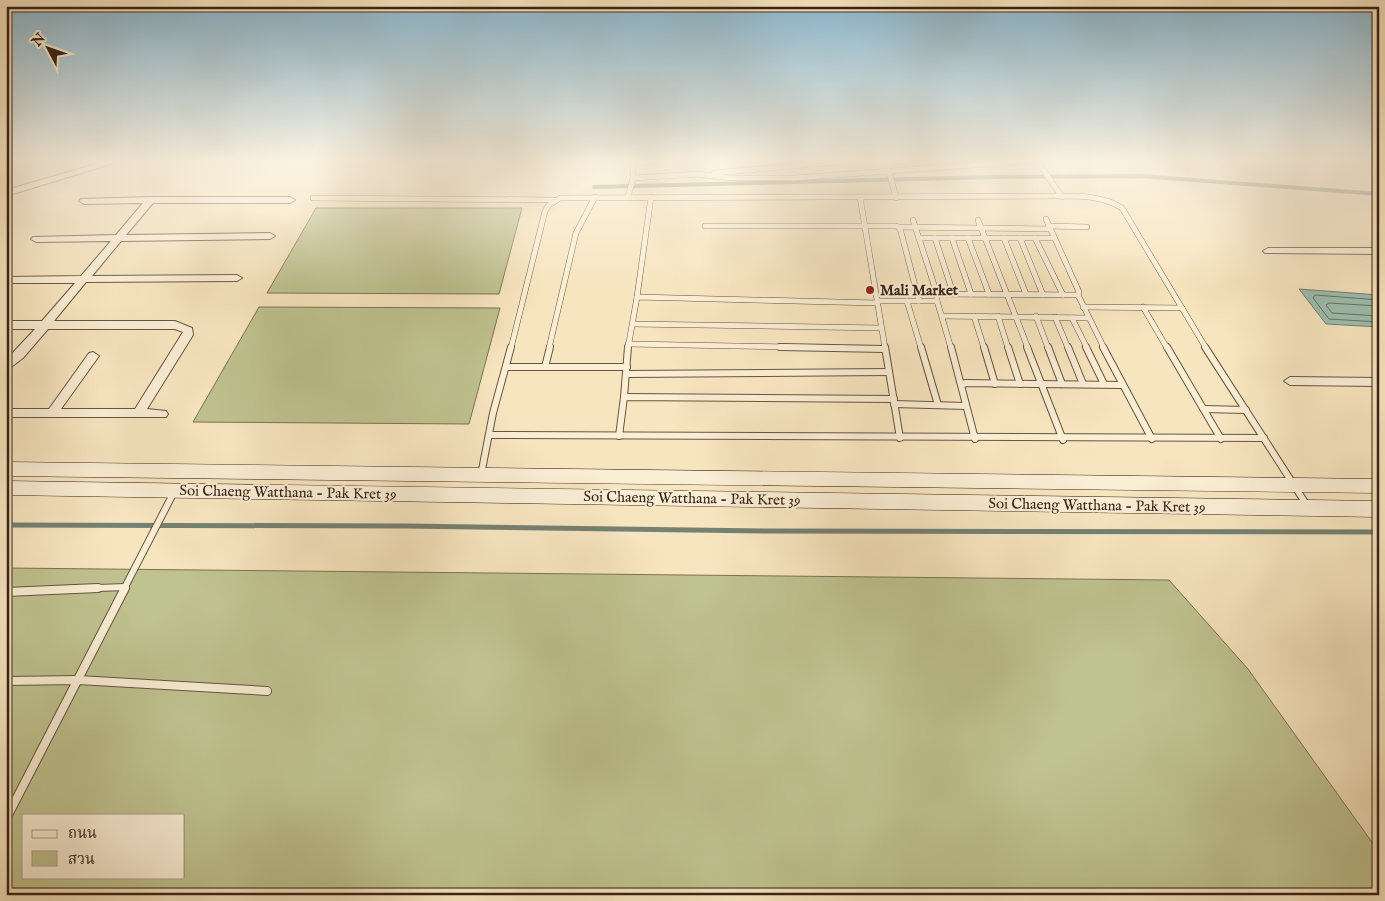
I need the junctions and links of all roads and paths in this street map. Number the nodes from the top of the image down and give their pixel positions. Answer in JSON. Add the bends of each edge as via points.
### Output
{"nodes":[{"id":1,"x":148,"y":203,"type":"edge"},
{"id":2,"x":552,"y":203,"type":"edge"},
{"id":3,"x":593,"y":203,"type":"edge"},
{"id":4,"x":650,"y":203,"type":"edge"},
{"id":5,"x":861,"y":203,"type":"edge"},
{"id":6,"x":1114,"y":203,"type":"edge"},
{"id":7,"x":1046,"y":219,"type":"dead end"},
{"id":8,"x":913,"y":220,"type":"dead end"},
{"id":9,"x":978,"y":220,"type":"dead end"},
{"id":10,"x":705,"y":226,"type":"dead end"},
{"id":11,"x":864,"y":226,"type":"junction"},
{"id":12,"x":898,"y":227,"type":"junction"},
{"id":13,"x":915,"y":227,"type":"junction"},
{"id":14,"x":981,"y":227,"type":"junction"},
{"id":15,"x":1087,"y":227,"type":"dead end"},
{"id":16,"x":1049,"y":228,"type":"junction"},
{"id":17,"x":270,"y":236,"type":"dead end"},
{"id":18,"x":119,"y":238,"type":"junction"},
{"id":19,"x":919,"y":238,"type":"junction"},
{"id":20,"x":935,"y":238,"type":"junction"},
{"id":21,"x":952,"y":238,"type":"junction"},
{"id":22,"x":968,"y":238,"type":"junction"},
{"id":23,"x":985,"y":238,"type":"junction"},
{"id":24,"x":1004,"y":238,"type":"junction"},
{"id":25,"x":1020,"y":238,"type":"junction"},
{"id":26,"x":1035,"y":238,"type":"junction"},
{"id":27,"x":1054,"y":238,"type":"junction"},
{"id":28,"x":36,"y":239,"type":"dead end"},
{"id":29,"x":1268,"y":250,"type":"dead end"},
{"id":30,"x":1379,"y":251,"type":"edge"},
{"id":31,"x":237,"y":278,"type":"dead end"},
{"id":32,"x":84,"y":279,"type":"junction"},
{"id":33,"x":6,"y":280,"type":"edge"},
{"id":34,"x":953,"y":293,"type":"junction"},
{"id":35,"x":937,"y":294,"type":"junction"},
{"id":36,"x":971,"y":294,"type":"junction"},
{"id":37,"x":989,"y":294,"type":"junction"},
{"id":38,"x":1007,"y":294,"type":"junction"},
{"id":39,"x":1026,"y":294,"type":"junction"},
{"id":40,"x":1043,"y":295,"type":"junction"},
{"id":41,"x":1063,"y":295,"type":"junction"},
{"id":42,"x":1078,"y":296,"type":"junction"},
{"id":43,"x":637,"y":297,"type":"junction"},
{"id":44,"x":907,"y":301,"type":"junction"},
{"id":45,"x":919,"y":301,"type":"junction"},
{"id":46,"x":937,"y":301,"type":"junction"},
{"id":47,"x":877,"y":302,"type":"junction"},
{"id":48,"x":1144,"y":306,"type":"junction"},
{"id":49,"x":1083,"y":307,"type":"junction"},
{"id":50,"x":1182,"y":308,"type":"junction"},
{"id":51,"x":942,"y":316,"type":"junction"},
{"id":52,"x":974,"y":316,"type":"junction"},
{"id":53,"x":998,"y":316,"type":"junction"},
{"id":54,"x":1015,"y":316,"type":"junction"},
{"id":55,"x":1036,"y":316,"type":"junction"},
{"id":56,"x":1055,"y":317,"type":"junction"},
{"id":57,"x":1072,"y":318,"type":"junction"},
{"id":58,"x":1089,"y":318,"type":"junction"},
{"id":59,"x":6,"y":324,"type":"edge"},
{"id":60,"x":45,"y":324,"type":"junction"},
{"id":61,"x":633,"y":324,"type":"junction"},
{"id":62,"x":881,"y":328,"type":"junction"},
{"id":63,"x":628,"y":344,"type":"junction"},
{"id":64,"x":885,"y":349,"type":"junction"},
{"id":65,"x":93,"y":356,"type":"dead end"},
{"id":66,"x":6,"y":367,"type":"edge"},
{"id":67,"x":506,"y":367,"type":"junction"},
{"id":68,"x":546,"y":367,"type":"junction"},
{"id":69,"x":627,"y":370,"type":"junction"},
{"id":70,"x":889,"y":372,"type":"junction"},
{"id":71,"x":1290,"y":381,"type":"dead end"},
{"id":72,"x":1379,"y":382,"type":"edge"},
{"id":73,"x":996,"y":384,"type":"junction"},
{"id":74,"x":1020,"y":384,"type":"junction"},
{"id":75,"x":1040,"y":384,"type":"junction"},
{"id":76,"x":1062,"y":384,"type":"junction"},
{"id":77,"x":1083,"y":384,"type":"junction"},
{"id":78,"x":1104,"y":384,"type":"junction"},
{"id":79,"x":962,"y":385,"type":"junction"},
{"id":80,"x":1122,"y":385,"type":"junction"},
{"id":81,"x":624,"y":397,"type":"junction"},
{"id":82,"x":894,"y":401,"type":"junction"},
{"id":83,"x":938,"y":405,"type":"junction"},
{"id":84,"x":966,"y":406,"type":"junction"},
{"id":85,"x":1204,"y":409,"type":"junction"},
{"id":86,"x":1246,"y":410,"type":"junction"},
{"id":87,"x":6,"y":413,"type":"edge"},
{"id":88,"x":52,"y":414,"type":"junction"},
{"id":89,"x":138,"y":414,"type":"junction"},
{"id":90,"x":162,"y":414,"type":"dead end"},
{"id":91,"x":489,"y":435,"type":"junction"},
{"id":92,"x":619,"y":436,"type":"junction"},
{"id":93,"x":900,"y":438,"type":"junction"},
{"id":94,"x":1264,"y":438,"type":"junction"},
{"id":95,"x":975,"y":439,"type":"junction"},
{"id":96,"x":1152,"y":439,"type":"junction"},
{"id":97,"x":1221,"y":439,"type":"junction"},
{"id":98,"x":1063,"y":440,"type":"junction"},
{"id":99,"x":6,"y":469,"type":"edge"},
{"id":100,"x":481,"y":475,"type":"junction"},
{"id":101,"x":1294,"y":485,"type":"junction"},
{"id":102,"x":1379,"y":486,"type":"edge"},
{"id":103,"x":6,"y":488,"type":"edge"},
{"id":104,"x":175,"y":491,"type":"junction"},
{"id":105,"x":1308,"y":508,"type":"junction"},
{"id":106,"x":1379,"y":509,"type":"edge"},
{"id":107,"x":126,"y":587,"type":"junction"},
{"id":108,"x":6,"y":592,"type":"edge"},
{"id":109,"x":78,"y":680,"type":"junction"},
{"id":110,"x":6,"y":681,"type":"edge"},
{"id":111,"x":267,"y":691,"type":"dead end"},
{"id":112,"x":6,"y":819,"type":"edge"}],
"edges":[{"from":1,"to":18,"type":"street"},
{"from":2,"to":67,"type":"lane","via":[[545,211]]},
{"from":3,"to":68,"type":"lane","via":[[576,233]]},
{"from":4,"to":43,"type":"lane"},
{"from":5,"to":11,"type":"lane"},
{"from":6,"to":50,"type":"lane","via":[[1118,204],[1141,238]]},
{"from":7,"to":16,"type":"lane"},
{"from":8,"to":13,"type":"lane"},
{"from":9,"to":14,"type":"lane"},
{"from":10,"to":11,"type":"lane"},
{"from":11,"to":12,"type":"lane"},
{"from":11,"to":47,"type":"lane"},
{"from":12,"to":13,"type":"lane"},
{"from":12,"to":45,"type":"lane"},
{"from":13,"to":14,"type":"lane"},
{"from":13,"to":19,"type":"lane"},
{"from":14,"to":16,"type":"lane"},
{"from":14,"to":23,"type":"lane"},
{"from":15,"to":16,"type":"lane"},
{"from":16,"to":27,"type":"lane"},
{"from":17,"to":18,"type":"street"},
{"from":18,"to":28,"type":"street"},
{"from":18,"to":32,"type":"street"},
{"from":19,"to":20,"type":"lane"},
{"from":19,"to":35,"type":"lane"},
{"from":20,"to":21,"type":"lane"},
{"from":20,"to":34,"type":"lane"},
{"from":21,"to":22,"type":"lane"},
{"from":21,"to":36,"type":"lane"},
{"from":22,"to":23,"type":"lane"},
{"from":22,"to":37,"type":"lane"},
{"from":23,"to":24,"type":"lane"},
{"from":23,"to":38,"type":"lane"},
{"from":24,"to":25,"type":"lane"},
{"from":24,"to":39,"type":"lane"},
{"from":25,"to":26,"type":"lane"},
{"from":25,"to":40,"type":"lane"},
{"from":26,"to":27,"type":"lane"},
{"from":26,"to":41,"type":"lane"},
{"from":27,"to":42,"type":"lane"},
{"from":29,"to":30,"type":"street"},
{"from":31,"to":32,"type":"street"},
{"from":32,"to":33,"type":"street"},
{"from":32,"to":60,"type":"street"},
{"from":34,"to":35,"type":"lane"},
{"from":34,"to":36,"type":"lane"},
{"from":35,"to":46,"type":"lane"},
{"from":36,"to":37,"type":"lane"},
{"from":37,"to":38,"type":"lane"},
{"from":38,"to":39,"type":"lane"},
{"from":38,"to":54,"type":"lane"},
{"from":39,"to":40,"type":"lane"},
{"from":40,"to":41,"type":"lane"},
{"from":41,"to":42,"type":"lane"},
{"from":42,"to":49,"type":"lane"},
{"from":43,"to":47,"type":"lane"},
{"from":43,"to":61,"type":"lane"},
{"from":44,"to":45,"type":"lane"},
{"from":44,"to":47,"type":"lane"},
{"from":44,"to":83,"type":"lane"},
{"from":45,"to":46,"type":"lane"},
{"from":46,"to":51,"type":"lane"},
{"from":47,"to":62,"type":"lane"},
{"from":48,"to":49,"type":"lane"},
{"from":48,"to":50,"type":"lane"},
{"from":48,"to":85,"type":"lane"},
{"from":49,"to":58,"type":"lane"},
{"from":50,"to":86,"type":"lane"},
{"from":51,"to":52,"type":"lane"},
{"from":51,"to":79,"type":"lane"},
{"from":52,"to":53,"type":"lane"},
{"from":52,"to":73,"type":"lane"},
{"from":53,"to":54,"type":"lane"},
{"from":53,"to":74,"type":"lane"},
{"from":54,"to":55,"type":"lane"},
{"from":54,"to":75,"type":"lane"},
{"from":55,"to":56,"type":"lane"},
{"from":55,"to":76,"type":"lane"},
{"from":56,"to":57,"type":"lane"},
{"from":56,"to":77,"type":"lane"},
{"from":57,"to":58,"type":"lane"},
{"from":57,"to":78,"type":"lane"},
{"from":58,"to":80,"type":"lane"},
{"from":59,"to":60,"type":"street"},
{"from":60,"to":66,"type":"street"},
{"from":60,"to":89,"type":"street","via":[[175,325],[188,331]]},
{"from":61,"to":62,"type":"lane"},
{"from":61,"to":63,"type":"lane"},
{"from":62,"to":64,"type":"lane"},
{"from":63,"to":64,"type":"lane"},
{"from":63,"to":69,"type":"lane"},
{"from":64,"to":70,"type":"lane"},
{"from":65,"to":88,"type":"street"},
{"from":67,"to":68,"type":"lane"},
{"from":67,"to":91,"type":"lane"},
{"from":68,"to":69,"type":"lane"},
{"from":69,"to":70,"type":"lane"},
{"from":69,"to":81,"type":"lane"},
{"from":70,"to":82,"type":"lane"},
{"from":71,"to":72,"type":"street"},
{"from":73,"to":74,"type":"lane"},
{"from":73,"to":79,"type":"lane"},
{"from":74,"to":75,"type":"lane"},
{"from":75,"to":76,"type":"lane"},
{"from":75,"to":98,"type":"lane"},
{"from":76,"to":77,"type":"lane"},
{"from":77,"to":78,"type":"lane"},
{"from":78,"to":80,"type":"lane"},
{"from":79,"to":84,"type":"lane"},
{"from":80,"to":96,"type":"lane"},
{"from":81,"to":82,"type":"lane"},
{"from":81,"to":92,"type":"lane"},
{"from":82,"to":83,"type":"lane"},
{"from":82,"to":93,"type":"lane"},
{"from":83,"to":84,"type":"lane"},
{"from":84,"to":95,"type":"lane"},
{"from":85,"to":86,"type":"lane"},
{"from":85,"to":97,"type":"lane"},
{"from":86,"to":94,"type":"lane"},
{"from":87,"to":88,"type":"street"},
{"from":88,"to":89,"type":"street"},
{"from":89,"to":90,"type":"street"},
{"from":91,"to":92,"type":"lane"},
{"from":91,"to":100,"type":"lane"},
{"from":92,"to":93,"type":"lane"},
{"from":93,"to":95,"type":"lane"},
{"from":94,"to":97,"type":"lane"},
{"from":94,"to":101,"type":"lane"},
{"from":95,"to":98,"type":"lane"},
{"from":96,"to":97,"type":"lane"},
{"from":96,"to":98,"type":"lane"},
{"from":99,"to":100,"type":"main road","name":"Soi Chaeng Watthana - Pak Kret 39"},
{"from":100,"to":101,"type":"main road","name":"Soi Chaeng Watthana - Pak Kret 39"},
{"from":101,"to":102,"type":"main road","name":"Soi Chaeng Watthana - Pak Kret 39"},
{"from":101,"to":105,"type":"lane"},
{"from":103,"to":104,"type":"main road","name":"Soi Chaeng Watthana - Pak Kret 39"},
{"from":104,"to":105,"type":"main road","name":"Soi Chaeng Watthana - Pak Kret 39"},
{"from":104,"to":107,"type":"lane"},
{"from":105,"to":106,"type":"main road","name":"Soi Chaeng Watthana - Pak Kret 39"},
{"from":107,"to":108,"type":"lane"},
{"from":107,"to":109,"type":"lane"},
{"from":109,"to":110,"type":"lane"},
{"from":109,"to":111,"type":"lane"},
{"from":109,"to":112,"type":"lane"}]}
